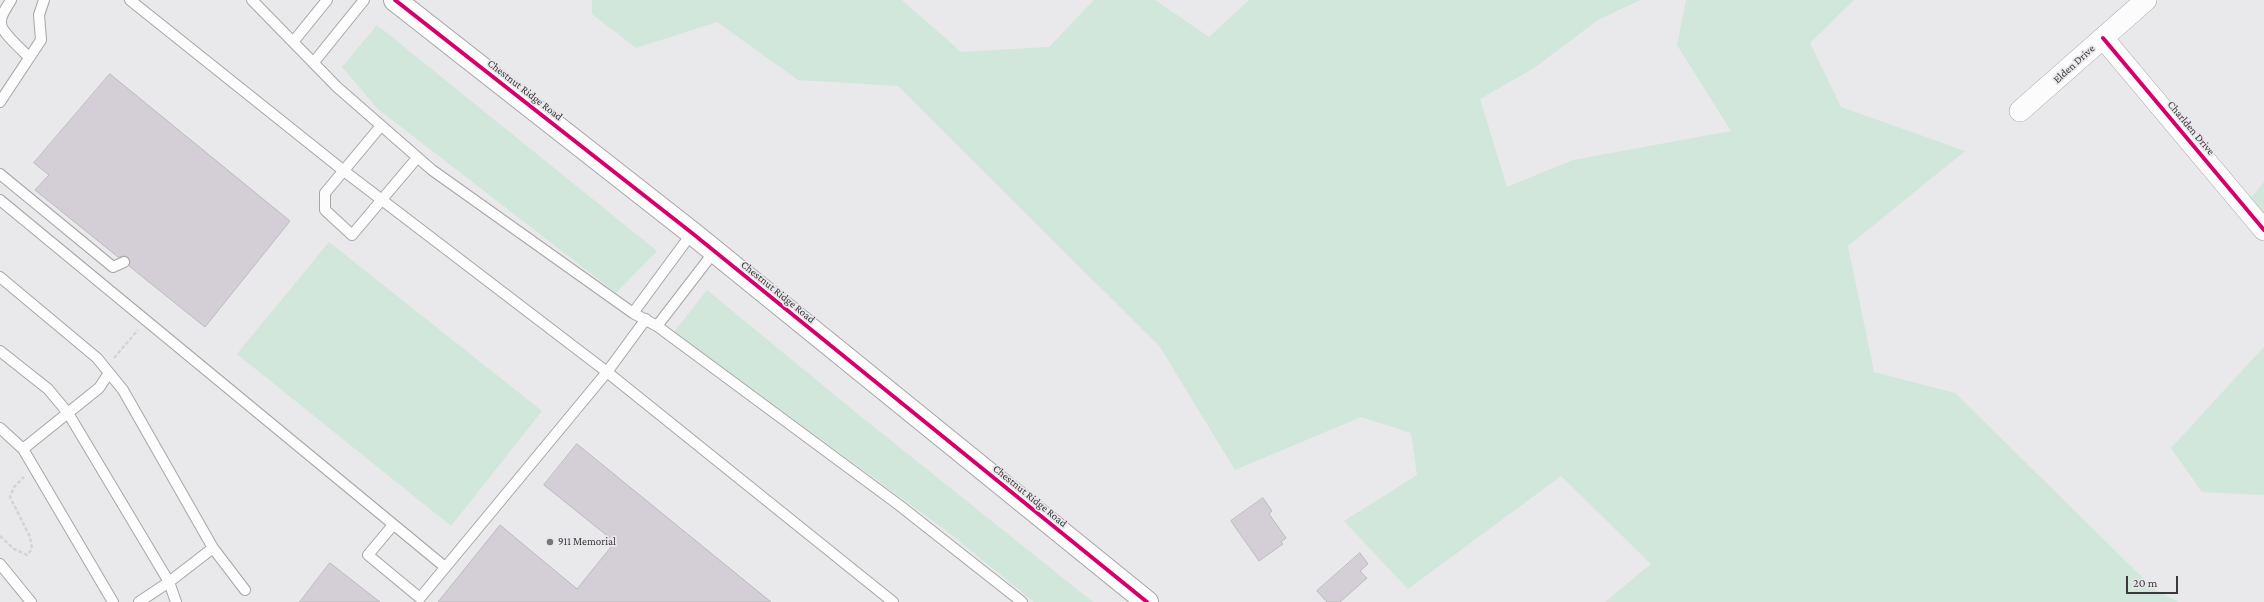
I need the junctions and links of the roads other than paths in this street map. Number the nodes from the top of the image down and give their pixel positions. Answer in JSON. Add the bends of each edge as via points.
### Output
{"nodes":[{"id":1,"x":11,"y":0,"type":"edge"},
{"id":2,"x":44,"y":0,"type":"edge"},
{"id":3,"x":130,"y":0,"type":"edge"},
{"id":4,"x":252,"y":0,"type":"edge"},
{"id":5,"x":327,"y":0,"type":"edge"},
{"id":6,"x":364,"y":0,"type":"edge"},
{"id":7,"x":395,"y":0,"type":"edge"},
{"id":8,"x":2146,"y":0,"type":"edge"},
{"id":9,"x":2103,"y":38,"type":"junction"},
{"id":10,"x":293,"y":42,"type":"junction"},
{"id":11,"x":29,"y":57,"type":"junction"},
{"id":12,"x":314,"y":62,"type":"junction"},
{"id":13,"x":0,"y":102,"type":"edge"},
{"id":14,"x":2020,"y":111,"type":"dead end"},
{"id":15,"x":380,"y":127,"type":"junction"},
{"id":16,"x":417,"y":158,"type":"junction"},
{"id":17,"x":344,"y":171,"type":"junction"},
{"id":18,"x":0,"y":174,"type":"edge"},
{"id":19,"x":382,"y":199,"type":"junction"},
{"id":20,"x":0,"y":200,"type":"edge"},
{"id":21,"x":2264,"y":230,"type":"edge"},
{"id":22,"x":692,"y":233,"type":"junction"},
{"id":23,"x":714,"y":252,"type":"junction"},
{"id":24,"x":124,"y":262,"type":"dead end"},
{"id":25,"x":0,"y":277,"type":"edge"},
{"id":26,"x":633,"y":313,"type":"junction"},
{"id":27,"x":646,"y":319,"type":"junction"},
{"id":28,"x":657,"y":326,"type":"junction"},
{"id":29,"x":0,"y":351,"type":"edge"},
{"id":30,"x":607,"y":372,"type":"junction"},
{"id":31,"x":110,"y":374,"type":"junction"},
{"id":32,"x":68,"y":413,"type":"junction"},
{"id":33,"x":0,"y":428,"type":"edge"},
{"id":34,"x":23,"y":449,"type":"junction"},
{"id":35,"x":393,"y":525,"type":"junction"},
{"id":36,"x":213,"y":548,"type":"junction"},
{"id":37,"x":0,"y":564,"type":"edge"},
{"id":38,"x":445,"y":567,"type":"junction"},
{"id":39,"x":169,"y":582,"type":"junction"},
{"id":40,"x":245,"y":590,"type":"dead end"},
{"id":41,"x":31,"y":602,"type":"edge"},
{"id":42,"x":113,"y":602,"type":"edge"},
{"id":43,"x":139,"y":602,"type":"edge"},
{"id":44,"x":176,"y":602,"type":"edge"},
{"id":45,"x":893,"y":602,"type":"edge"},
{"id":46,"x":1022,"y":602,"type":"edge"},
{"id":47,"x":1147,"y":602,"type":"edge"}],
"edges":[{"from":1,"to":11,"type":"lane","via":[[0,22],[2,29]]},
{"from":2,"to":11,"type":"lane","via":[[39,15],[41,40]]},
{"from":3,"to":17,"type":"lane"},
{"from":4,"to":10,"type":"lane"},
{"from":5,"to":10,"type":"lane"},
{"from":6,"to":12,"type":"lane"},
{"from":7,"to":22,"type":"street","name":"Chestnut Ridge Road"},
{"from":8,"to":9,"type":"street","name":"Elden Drive"},
{"from":9,"to":14,"type":"street","name":"Elden Drive"},
{"from":9,"to":21,"type":"street","name":"Charlden Drive"},
{"from":10,"to":12,"type":"lane"},
{"from":11,"to":13,"type":"lane"},
{"from":12,"to":15,"type":"lane"},
{"from":15,"to":16,"type":"lane"},
{"from":15,"to":17,"type":"lane"},
{"from":16,"to":19,"type":"lane"},
{"from":16,"to":26,"type":"lane"},
{"from":17,"to":19,"type":"lane"},
{"from":17,"to":19,"type":"lane","via":[[326,193],[325,210],[352,235]]},
{"from":18,"to":24,"type":"lane","via":[[113,267]]},
{"from":19,"to":30,"type":"lane"},
{"from":20,"to":35,"type":"lane"},
{"from":22,"to":23,"type":"street","name":"Chestnut Ridge Road"},
{"from":22,"to":26,"type":"lane"},
{"from":23,"to":28,"type":"lane"},
{"from":23,"to":47,"type":"street","name":"Chestnut Ridge Road"},
{"from":25,"to":31,"type":"lane","via":[[97,358]]},
{"from":26,"to":27,"type":"lane"},
{"from":27,"to":28,"type":"lane"},
{"from":27,"to":30,"type":"lane"},
{"from":28,"to":46,"type":"lane","via":[[899,505]]},
{"from":29,"to":32,"type":"lane","via":[[48,389]]},
{"from":30,"to":38,"type":"lane"},
{"from":30,"to":45,"type":"lane"},
{"from":31,"to":32,"type":"lane","via":[[99,388]]},
{"from":31,"to":36,"type":"lane","via":[[123,390]]},
{"from":32,"to":34,"type":"lane"},
{"from":32,"to":39,"type":"lane"},
{"from":33,"to":34,"type":"lane"},
{"from":34,"to":42,"type":"lane"},
{"from":35,"to":38,"type":"lane"},
{"from":35,"to":38,"type":"lane","via":[[368,555],[420,598]]},
{"from":36,"to":39,"type":"lane"},
{"from":36,"to":40,"type":"lane"},
{"from":37,"to":41,"type":"lane"},
{"from":39,"to":43,"type":"lane"},
{"from":39,"to":44,"type":"lane"}]}
